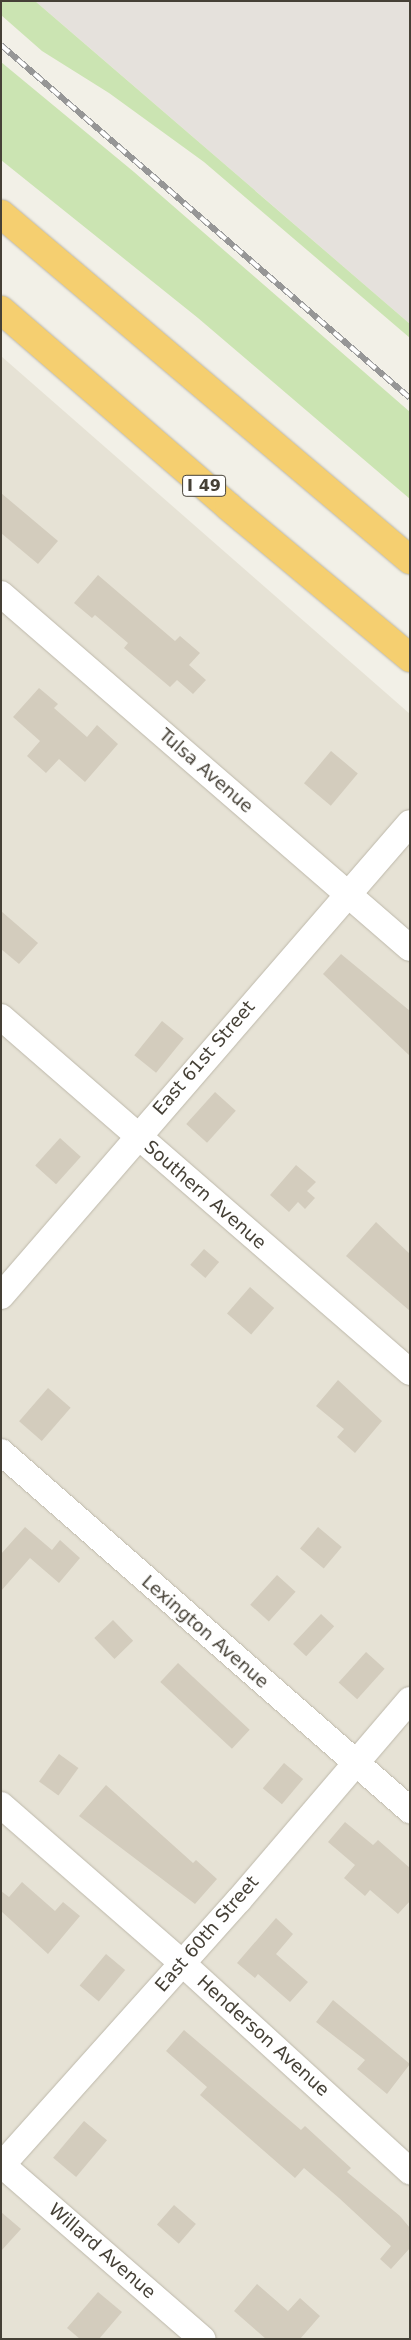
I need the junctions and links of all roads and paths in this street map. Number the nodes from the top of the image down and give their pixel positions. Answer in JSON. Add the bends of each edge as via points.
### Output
{"nodes":[{"id":1,"x":1,"y":214,"type":"edge"},
{"id":2,"x":1,"y":310,"type":"edge"},
{"id":3,"x":410,"y":560,"type":"edge"},
{"id":4,"x":1,"y":594,"type":"edge"},
{"id":5,"x":410,"y":658,"type":"edge"},
{"id":6,"x":410,"y":823,"type":"edge"},
{"id":7,"x":348,"y":895,"type":"junction"},
{"id":8,"x":410,"y":948,"type":"edge"},
{"id":9,"x":1,"y":1017,"type":"edge"},
{"id":10,"x":138,"y":1136,"type":"junction"},
{"id":11,"x":1,"y":1296,"type":"edge"},
{"id":12,"x":410,"y":1372,"type":"edge"},
{"id":13,"x":1,"y":1452,"type":"edge"},
{"id":14,"x":410,"y":1700,"type":"edge"},
{"id":15,"x":355,"y":1762,"type":"junction"},
{"id":16,"x":1,"y":1805,"type":"edge"},
{"id":17,"x":410,"y":1810,"type":"edge"},
{"id":18,"x":182,"y":1963,"type":"junction"},
{"id":19,"x":2,"y":2165,"type":"edge"},
{"id":20,"x":410,"y":2170,"type":"edge"},
{"id":21,"x":202,"y":2339,"type":"edge"}],
"edges":[{"from":1,"to":3,"type":"highway"},
{"from":2,"to":5,"type":"highway","number":"I 49"},
{"from":4,"to":7,"type":"street","name":"Tulsa Avenue"},
{"from":6,"to":7,"type":"street","name":"East 61st Street"},
{"from":7,"to":8,"type":"street","name":"Tulsa Avenue"},
{"from":7,"to":10,"type":"street","name":"East 61st Street"},
{"from":9,"to":10,"type":"street","name":"Southern Avenue"},
{"from":10,"to":11,"type":"street","name":"East 61st Street"},
{"from":10,"to":12,"type":"street","name":"Southern Avenue"},
{"from":13,"to":15,"type":"street","name":"Lexington Avenue"},
{"from":14,"to":15,"type":"street","name":"East 60th Street"},
{"from":15,"to":17,"type":"street","name":"Lexington Avenue"},
{"from":15,"to":18,"type":"street","name":"East 60th Street"},
{"from":16,"to":18,"type":"street","name":"Henderson Avenue"},
{"from":18,"to":19,"type":"street","name":"East 60th Street"},
{"from":18,"to":20,"type":"street","name":"Henderson Avenue"},
{"from":19,"to":21,"type":"street","name":"Willard Avenue"}]}
